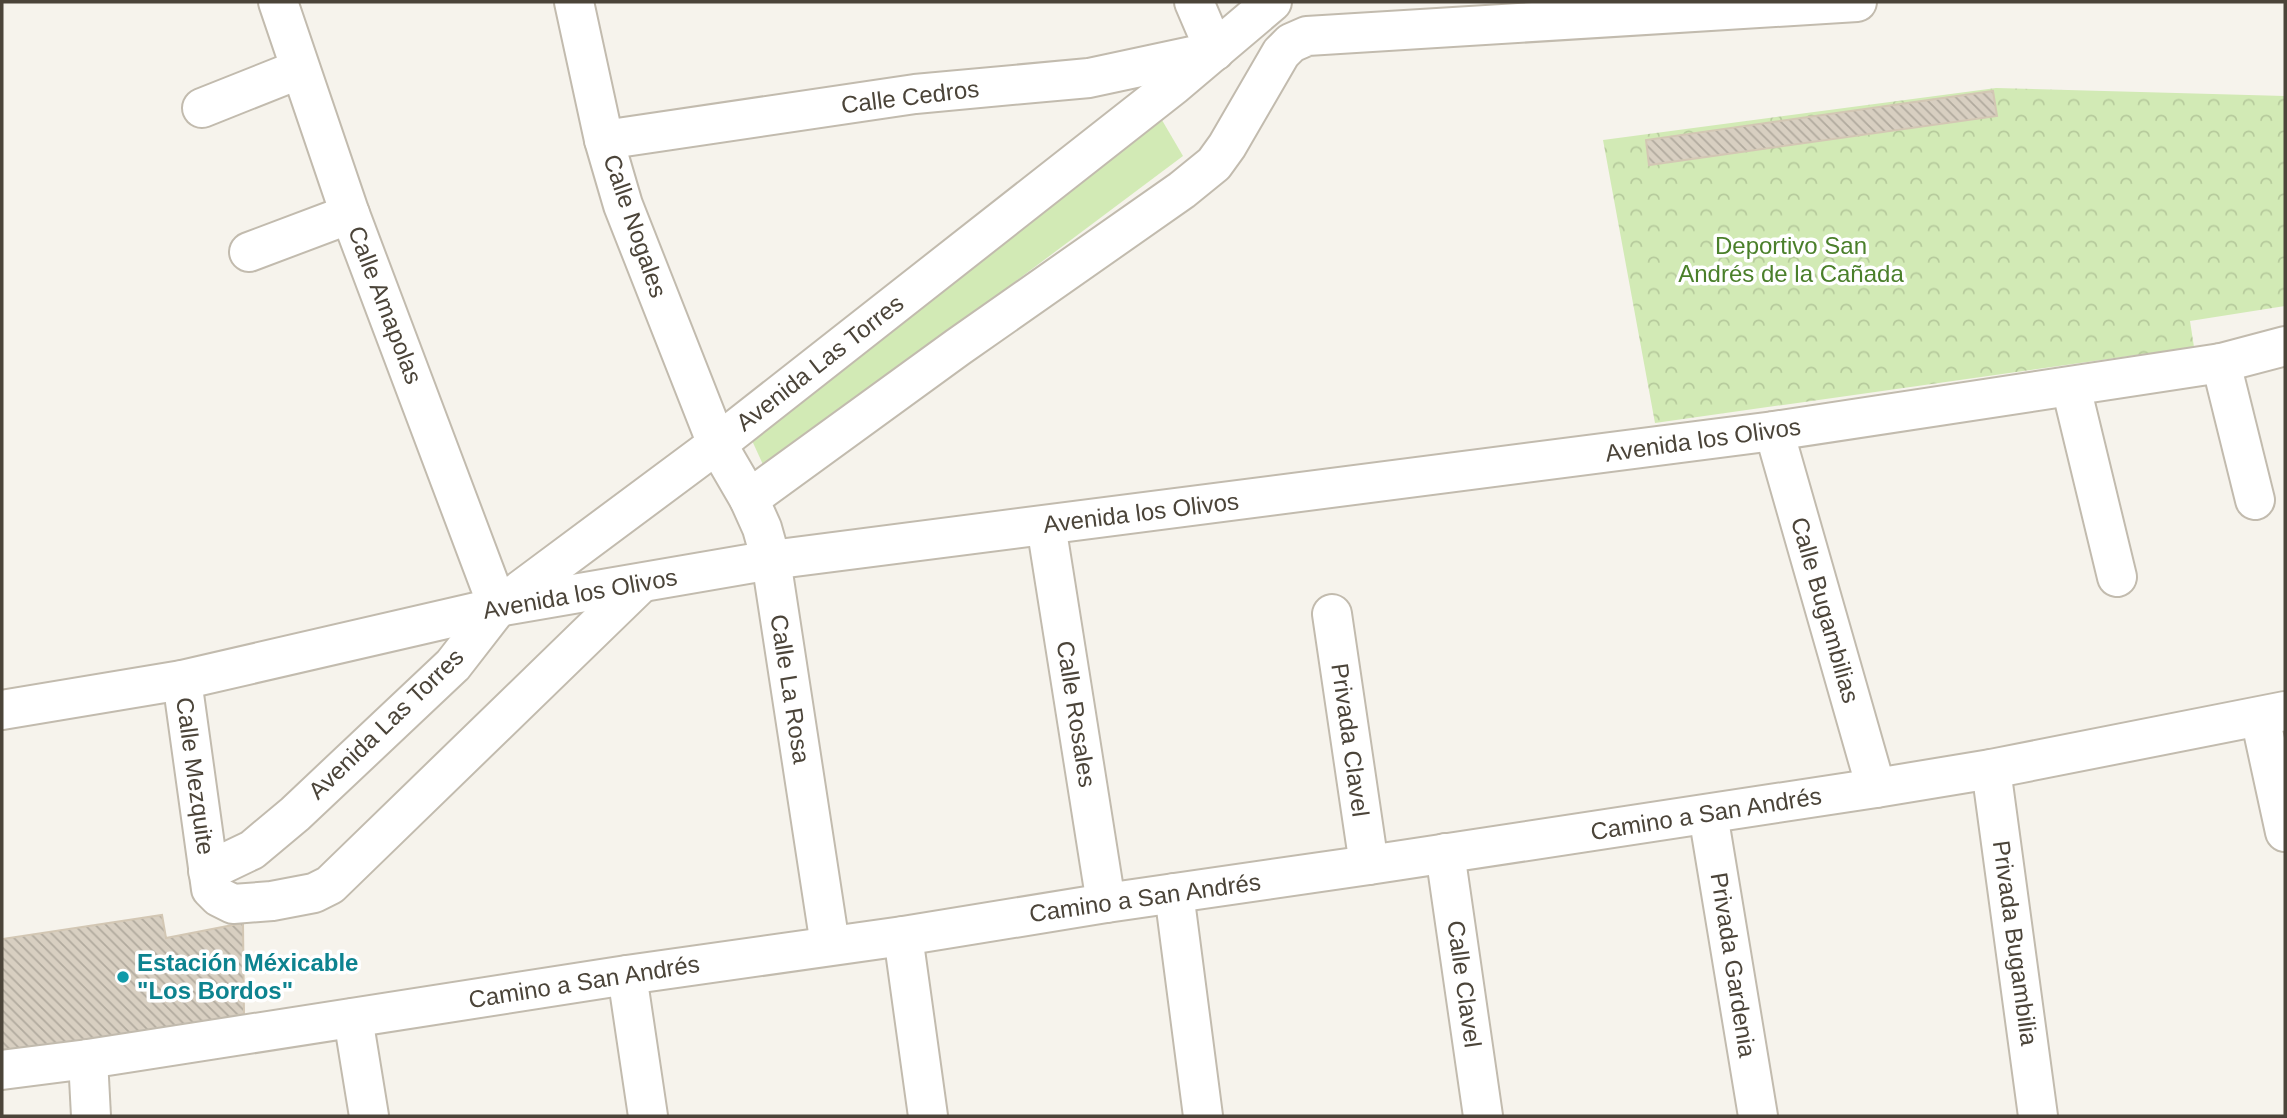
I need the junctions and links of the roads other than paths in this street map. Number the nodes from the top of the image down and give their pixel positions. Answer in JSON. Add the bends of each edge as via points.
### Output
{"nodes":[{"id":1,"x":278,"y":2,"type":"edge"},
{"id":2,"x":574,"y":2,"type":"edge"},
{"id":3,"x":1194,"y":2,"type":"edge"},
{"id":4,"x":1272,"y":2,"type":"edge"},
{"id":5,"x":1857,"y":2,"type":"edge"},
{"id":6,"x":1215,"y":51,"type":"junction"},
{"id":7,"x":300,"y":69,"type":"junction"},
{"id":8,"x":202,"y":108,"type":"dead end"},
{"id":9,"x":604,"y":139,"type":"junction"},
{"id":10,"x":350,"y":214,"type":"junction"},
{"id":11,"x":249,"y":252,"type":"dead end"},
{"id":12,"x":2285,"y":346,"type":"edge"},
{"id":13,"x":2221,"y":363,"type":"junction"},
{"id":14,"x":2071,"y":387,"type":"junction"},
{"id":15,"x":1774,"y":431,"type":"junction"},
{"id":16,"x":717,"y":444,"type":"junction"},
{"id":17,"x":749,"y":499,"type":"junction"},
{"id":18,"x":2255,"y":500,"type":"dead end"},
{"id":19,"x":1046,"y":525,"type":"junction"},
{"id":20,"x":771,"y":559,"type":"junction"},
{"id":21,"x":2117,"y":578,"type":"dead end"},
{"id":22,"x":640,"y":583,"type":"junction"},
{"id":23,"x":498,"y":607,"type":"junction"},
{"id":24,"x":1332,"y":614,"type":"dead end"},
{"id":25,"x":182,"y":680,"type":"junction"},
{"id":26,"x":2,"y":710,"type":"edge"},
{"id":27,"x":2273,"y":714,"type":"edge"},
{"id":28,"x":1991,"y":769,"type":"junction"},
{"id":29,"x":1877,"y":788,"type":"junction"},
{"id":30,"x":1708,"y":814,"type":"junction"},
{"id":31,"x":2285,"y":832,"type":"edge"},
{"id":32,"x":1445,"y":853,"type":"junction"},
{"id":33,"x":1368,"y":865,"type":"junction"},
{"id":34,"x":208,"y":872,"type":"junction"},
{"id":35,"x":1174,"y":893,"type":"junction"},
{"id":36,"x":1106,"y":902,"type":"junction"},
{"id":37,"x":903,"y":936,"type":"junction"},
{"id":38,"x":830,"y":945,"type":"junction"},
{"id":39,"x":627,"y":975,"type":"junction"},
{"id":40,"x":354,"y":1018,"type":"junction"},
{"id":41,"x":88,"y":1059,"type":"junction"},
{"id":42,"x":2,"y":1070,"type":"edge"},
{"id":43,"x":91,"y":1116,"type":"edge"},
{"id":44,"x":369,"y":1116,"type":"edge"},
{"id":45,"x":648,"y":1116,"type":"edge"},
{"id":46,"x":928,"y":1116,"type":"edge"},
{"id":47,"x":1203,"y":1116,"type":"edge"},
{"id":48,"x":1483,"y":1116,"type":"edge"},
{"id":49,"x":1758,"y":1116,"type":"edge"},
{"id":50,"x":2038,"y":1116,"type":"edge"}],
"edges":[{"from":1,"to":7,"type":"street","name":"Calle Amapolas"},
{"from":2,"to":9,"type":"street","name":"Calle Nogales"},
{"from":3,"to":6,"type":"street"},
{"from":4,"to":6,"type":"street","name":"Avenida Las Torres"},
{"from":5,"to":17,"type":"street","via":[[1307,36],[1291,43],[1214,164]]},
{"from":6,"to":9,"type":"street","name":"Calle Cedros","via":[[1090,78],[915,94]]},
{"from":6,"to":16,"type":"street","name":"Avenida Las Torres"},
{"from":7,"to":8,"type":"street"},
{"from":7,"to":10,"type":"street","name":"Calle Amapolas"},
{"from":9,"to":16,"type":"street","name":"Calle Nogales","via":[[623,205]]},
{"from":10,"to":11,"type":"street"},
{"from":10,"to":23,"type":"street","name":"Calle Amapolas"},
{"from":12,"to":13,"type":"street","name":"Avenida los Olivos"},
{"from":13,"to":14,"type":"street","name":"Avenida los Olivos"},
{"from":13,"to":18,"type":"street"},
{"from":14,"to":15,"type":"street","name":"Avenida los Olivos"},
{"from":14,"to":21,"type":"street"},
{"from":15,"to":19,"type":"street","name":"Avenida los Olivos"},
{"from":15,"to":29,"type":"street","name":"Calle Bugambilias"},
{"from":16,"to":17,"type":"street","name":"Calle La Rosa"},
{"from":16,"to":23,"type":"street","name":"Avenida Las Torres"},
{"from":17,"to":20,"type":"street","name":"Calle La Rosa"},
{"from":19,"to":20,"type":"street","name":"Avenida los Olivos"},
{"from":19,"to":36,"type":"street","name":"Calle Rosales"},
{"from":20,"to":22,"type":"street","name":"Avenida los Olivos"},
{"from":20,"to":38,"type":"street","name":"Calle La Rosa"},
{"from":22,"to":23,"type":"street","name":"Avenida los Olivos"},
{"from":22,"to":34,"type":"street","via":[[330,885],[314,893],[233,904],[211,889]]},
{"from":23,"to":25,"type":"street","name":"Avenida los Olivos"},
{"from":23,"to":34,"type":"street","name":"Avenida Las Torres","via":[[453,665],[295,814],[252,850]]},
{"from":24,"to":33,"type":"street","name":"Privada Clavel"},
{"from":25,"to":26,"type":"street","name":"Avenida los Olivos"},
{"from":25,"to":34,"type":"street","name":"Calle Mezquite"},
{"from":27,"to":28,"type":"street","name":"Camino a San Andrés"},
{"from":27,"to":31,"type":"street"},
{"from":28,"to":29,"type":"street","name":"Camino a San Andrés"},
{"from":28,"to":50,"type":"street","name":"Privada Bugambilia"},
{"from":29,"to":30,"type":"street","name":"Camino a San Andrés"},
{"from":30,"to":32,"type":"street","name":"Camino a San Andrés"},
{"from":30,"to":49,"type":"street","name":"Privada Gardenia"},
{"from":32,"to":33,"type":"street","name":"Camino a San Andrés"},
{"from":32,"to":48,"type":"street","name":"Calle Clavel"},
{"from":33,"to":35,"type":"street","name":"Camino a San Andrés"},
{"from":35,"to":36,"type":"street","name":"Camino a San Andrés"},
{"from":35,"to":47,"type":"street"},
{"from":36,"to":37,"type":"street","name":"Camino a San Andrés"},
{"from":37,"to":38,"type":"street","name":"Camino a San Andrés"},
{"from":37,"to":46,"type":"street"},
{"from":38,"to":39,"type":"street","name":"Camino a San Andrés"},
{"from":39,"to":40,"type":"street","name":"Camino a San Andrés"},
{"from":39,"to":45,"type":"street"},
{"from":40,"to":41,"type":"street","name":"Camino a San Andrés"},
{"from":40,"to":44,"type":"street"},
{"from":41,"to":42,"type":"street","name":"Camino a San Andrés"},
{"from":41,"to":43,"type":"street"}]}
